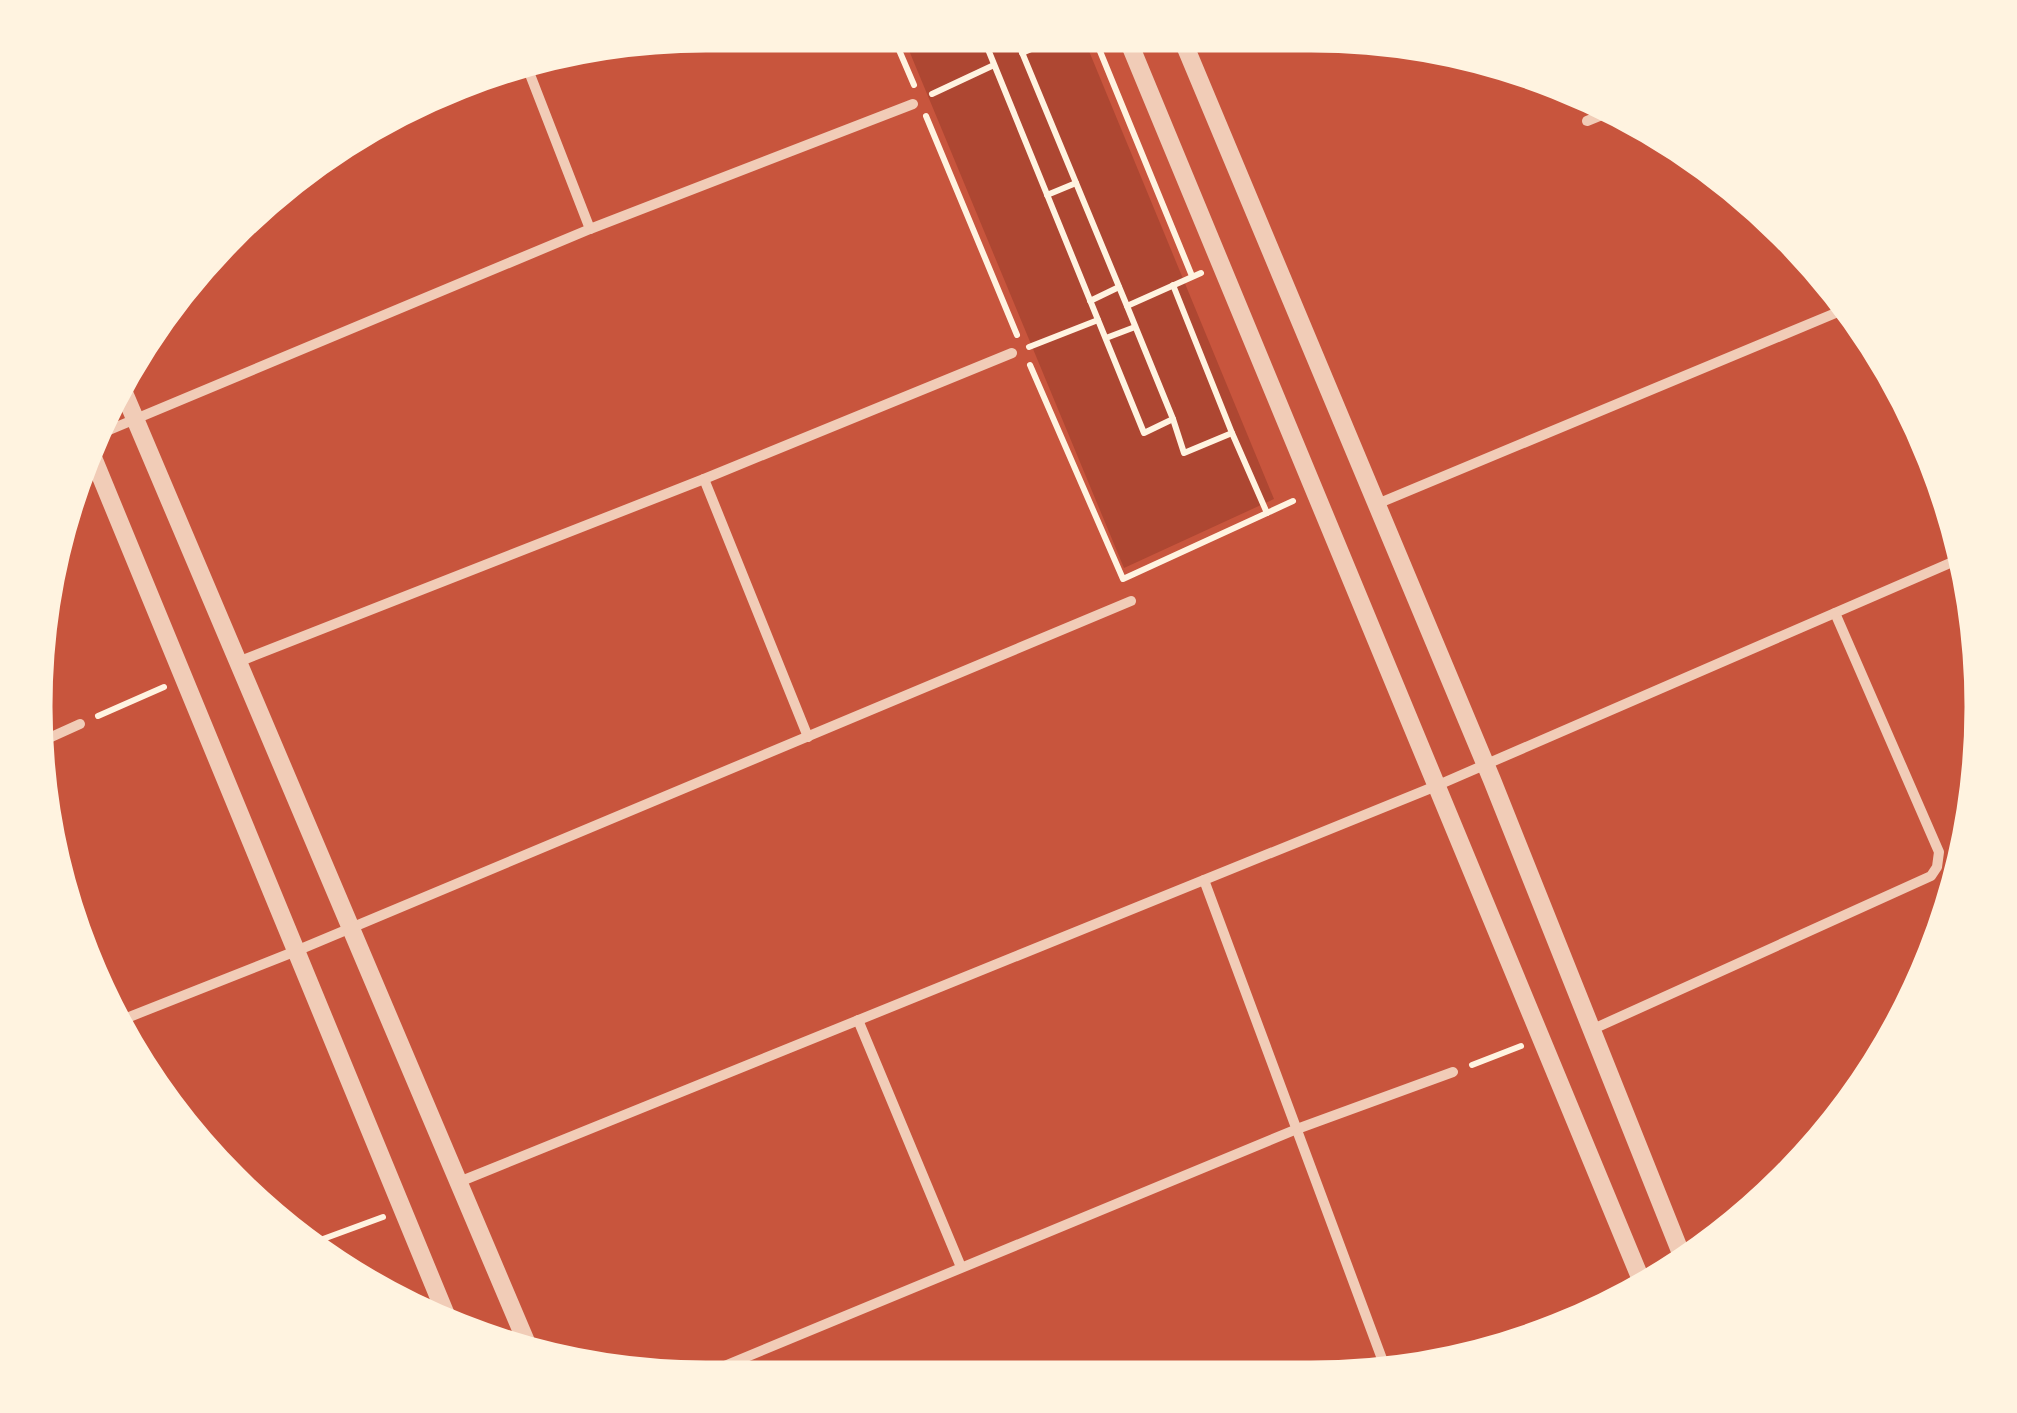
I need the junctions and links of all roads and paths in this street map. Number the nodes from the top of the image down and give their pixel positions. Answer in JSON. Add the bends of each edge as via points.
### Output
{"nodes":[{"id":1,"x":899,"y":50,"type":"edge"},
{"id":2,"x":988,"y":50,"type":"edge"},
{"id":3,"x":1027,"y":50,"type":"edge"},
{"id":4,"x":1099,"y":50,"type":"edge"},
{"id":5,"x":1132,"y":50,"type":"edge"},
{"id":6,"x":1187,"y":50,"type":"edge"},
{"id":7,"x":1022,"y":52,"type":"joint"},
{"id":8,"x":994,"y":65,"type":"junction"},
{"id":9,"x":530,"y":74,"type":"edge"},
{"id":10,"x":916,"y":102,"type":"junction"},
{"id":11,"x":1598,"y":117,"type":"edge"},
{"id":12,"x":1588,"y":121,"type":"dead end"},
{"id":13,"x":1076,"y":183,"type":"junction"},
{"id":14,"x":1047,"y":195,"type":"junction"},
{"id":15,"x":590,"y":229,"type":"junction"},
{"id":16,"x":1172,"y":286,"type":"junction"},
{"id":17,"x":1119,"y":287,"type":"junction"},
{"id":18,"x":1090,"y":300,"type":"junction"},
{"id":19,"x":1127,"y":306,"type":"junction"},
{"id":20,"x":1835,"y":313,"type":"edge"},
{"id":21,"x":1098,"y":320,"type":"junction"},
{"id":22,"x":1136,"y":327,"type":"junction"},
{"id":23,"x":1106,"y":338,"type":"junction"},
{"id":24,"x":1018,"y":351,"type":"junction"},
{"id":25,"x":127,"y":399,"type":"edge"},
{"id":26,"x":135,"y":419,"type":"junction"},
{"id":27,"x":1173,"y":419,"type":"junction"},
{"id":28,"x":111,"y":430,"type":"edge"},
{"id":29,"x":1232,"y":432,"type":"junction"},
{"id":30,"x":97,"y":462,"type":"edge"},
{"id":31,"x":704,"y":479,"type":"junction"},
{"id":32,"x":1377,"y":504,"type":"junction"},
{"id":33,"x":1951,"y":563,"type":"edge"},
{"id":34,"x":1132,"y":601,"type":"dead end"},
{"id":35,"x":1835,"y":614,"type":"junction"},
{"id":36,"x":238,"y":662,"type":"junction"},
{"id":37,"x":184,"y":678,"type":"junction"},
{"id":38,"x":80,"y":724,"type":"joint"},
{"id":39,"x":51,"y":737,"type":"edge"},
{"id":40,"x":808,"y":737,"type":"junction"},
{"id":41,"x":1486,"y":765,"type":"junction"},
{"id":42,"x":1436,"y":786,"type":"junction"},
{"id":43,"x":1204,"y":880,"type":"junction"},
{"id":44,"x":351,"y":928,"type":"junction"},
{"id":45,"x":296,"y":951,"type":"junction"},
{"id":46,"x":129,"y":1017,"type":"edge"},
{"id":47,"x":858,"y":1020,"type":"junction"},
{"id":48,"x":1591,"y":1030,"type":"junction"},
{"id":49,"x":1541,"y":1038,"type":"junction"},
{"id":50,"x":1453,"y":1072,"type":"joint"},
{"id":51,"x":1297,"y":1129,"type":"junction"},
{"id":52,"x":459,"y":1182,"type":"junction"},
{"id":53,"x":402,"y":1209,"type":"junction"},
{"id":54,"x":323,"y":1239,"type":"edge"},
{"id":55,"x":1679,"y":1249,"type":"edge"},
{"id":56,"x":960,"y":1266,"type":"junction"},
{"id":57,"x":1639,"y":1275,"type":"edge"},
{"id":58,"x":443,"y":1307,"type":"edge"},
{"id":59,"x":524,"y":1337,"type":"edge"},
{"id":60,"x":1382,"y":1359,"type":"edge"},
{"id":61,"x":731,"y":1363,"type":"edge"}],
"edges":[{"from":1,"to":10,"type":"path"},
{"from":2,"to":8,"type":"path"},
{"from":3,"to":7,"type":"path"},
{"from":4,"to":16,"type":"path","via":[[1192,276]]},
{"from":5,"to":42,"type":"street"},
{"from":6,"to":32,"type":"street"},
{"from":7,"to":13,"type":"path"},
{"from":8,"to":10,"type":"path"},
{"from":8,"to":14,"type":"path"},
{"from":9,"to":15,"type":"street"},
{"from":10,"to":15,"type":"street"},
{"from":10,"to":24,"type":"path"},
{"from":11,"to":12,"type":"street"},
{"from":13,"to":14,"type":"path"},
{"from":13,"to":17,"type":"path"},
{"from":14,"to":18,"type":"path"},
{"from":15,"to":26,"type":"street"},
{"from":16,"to":19,"type":"path"},
{"from":16,"to":29,"type":"path"},
{"from":17,"to":18,"type":"path"},
{"from":17,"to":19,"type":"path"},
{"from":18,"to":21,"type":"path"},
{"from":19,"to":22,"type":"path"},
{"from":20,"to":32,"type":"street"},
{"from":21,"to":23,"type":"path"},
{"from":21,"to":24,"type":"path"},
{"from":22,"to":23,"type":"path"},
{"from":22,"to":27,"type":"path"},
{"from":23,"to":27,"type":"path","via":[[1144,433]]},
{"from":24,"to":29,"type":"path","via":[[1123,579],[1266,513]]},
{"from":24,"to":31,"type":"street"},
{"from":25,"to":26,"type":"street"},
{"from":26,"to":28,"type":"street"},
{"from":26,"to":36,"type":"street"},
{"from":27,"to":29,"type":"path","via":[[1184,453]]},
{"from":30,"to":37,"type":"street"},
{"from":31,"to":36,"type":"street"},
{"from":31,"to":40,"type":"street"},
{"from":32,"to":41,"type":"street"},
{"from":33,"to":35,"type":"street"},
{"from":34,"to":40,"type":"street"},
{"from":35,"to":41,"type":"street"},
{"from":35,"to":48,"type":"street","via":[[1938,852],[1937,868]]},
{"from":36,"to":44,"type":"street"},
{"from":37,"to":38,"type":"path"},
{"from":37,"to":45,"type":"street"},
{"from":38,"to":39,"type":"street"},
{"from":40,"to":44,"type":"street"},
{"from":41,"to":42,"type":"street"},
{"from":41,"to":48,"type":"street"},
{"from":42,"to":43,"type":"street"},
{"from":42,"to":49,"type":"street"},
{"from":43,"to":47,"type":"street"},
{"from":43,"to":51,"type":"street"},
{"from":44,"to":45,"type":"street"},
{"from":44,"to":52,"type":"street"},
{"from":45,"to":46,"type":"street"},
{"from":45,"to":53,"type":"street"},
{"from":47,"to":52,"type":"street"},
{"from":47,"to":56,"type":"street"},
{"from":48,"to":55,"type":"street"},
{"from":49,"to":50,"type":"path"},
{"from":49,"to":57,"type":"street"},
{"from":50,"to":51,"type":"street"},
{"from":51,"to":56,"type":"street"},
{"from":51,"to":60,"type":"street"},
{"from":52,"to":59,"type":"street"},
{"from":53,"to":54,"type":"path"},
{"from":53,"to":58,"type":"street"},
{"from":56,"to":61,"type":"street"}]}
